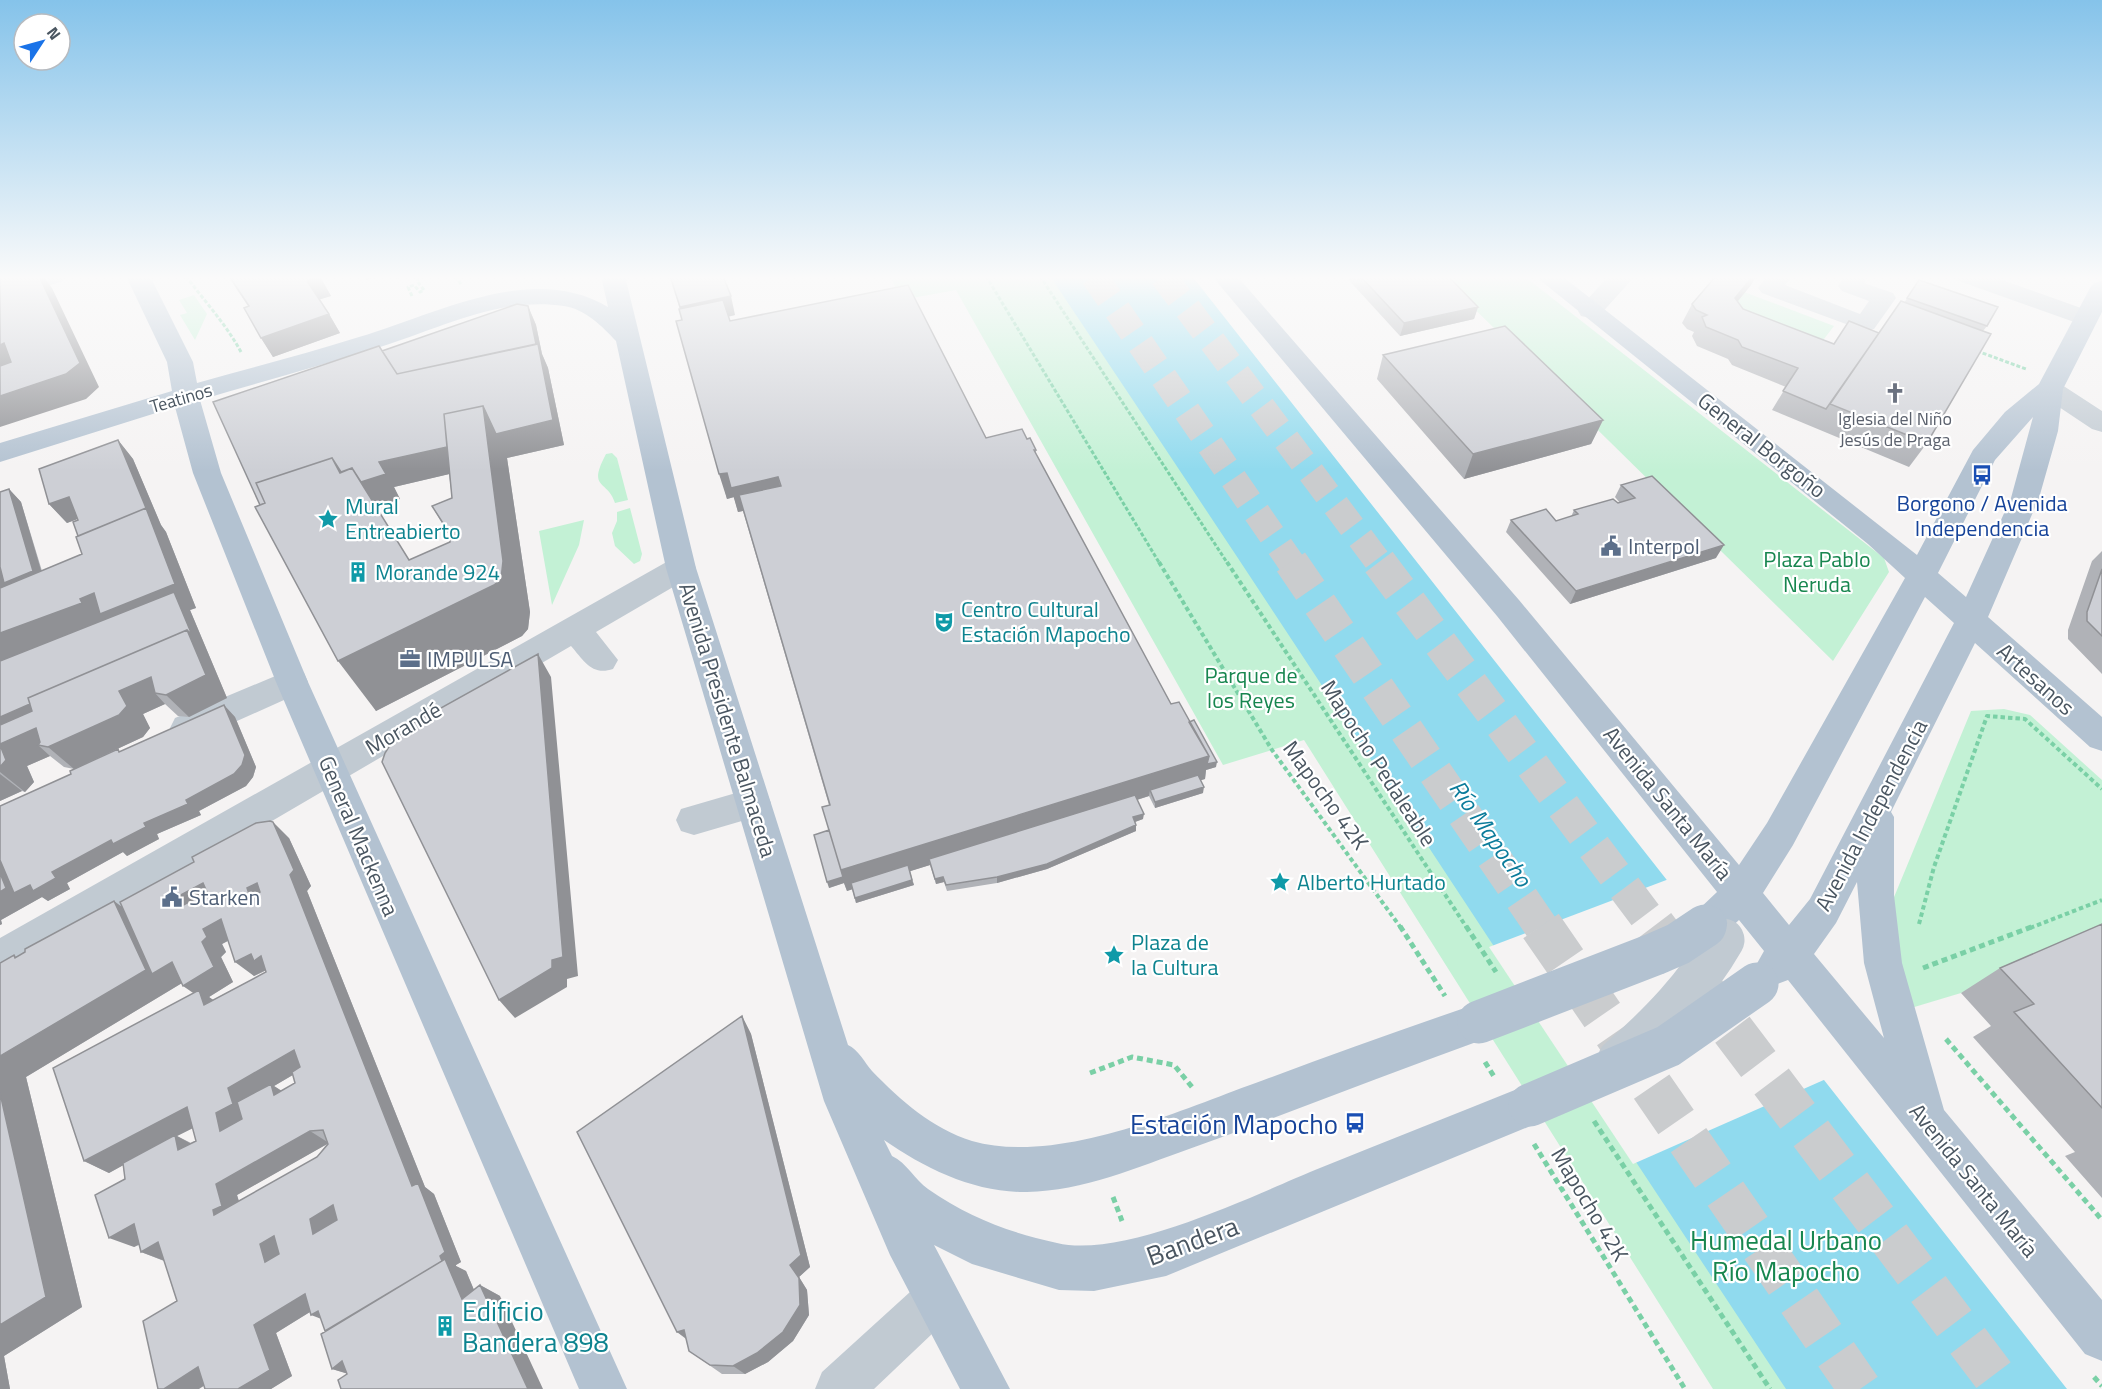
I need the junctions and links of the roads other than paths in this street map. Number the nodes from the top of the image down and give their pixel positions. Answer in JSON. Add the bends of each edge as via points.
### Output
{"nodes":[{"id":1,"x":628,"y":340,"type":"edge"},
{"id":2,"x":170,"y":341,"type":"edge"},
{"id":3,"x":375,"y":341,"type":"edge"},
{"id":4,"x":377,"y":341,"type":"edge"},
{"id":5,"x":1279,"y":341,"type":"edge"},
{"id":6,"x":1629,"y":341,"type":"edge"},
{"id":7,"x":2074,"y":341,"type":"edge"},
{"id":8,"x":2052,"y":385,"type":"junction"},
{"id":9,"x":187,"y":396,"type":"junction"},
{"id":10,"x":215,"y":422,"type":"junction"},
{"id":11,"x":2102,"y":423,"type":"edge"},
{"id":12,"x":0,"y":453,"type":"edge"},
{"id":13,"x":681,"y":568,"type":"junction"},
{"id":14,"x":1921,"y":576,"type":"junction"},
{"id":15,"x":1971,"y":620,"type":"junction"},
{"id":16,"x":574,"y":629,"type":"junction"},
{"id":17,"x":602,"y":660,"type":"dead end"},
{"id":18,"x":292,"y":682,"type":"junction"},
{"id":19,"x":2102,"y":737,"type":"edge"},
{"id":20,"x":157,"y":742,"type":"edge"},
{"id":21,"x":330,"y":770,"type":"junction"},
{"id":22,"x":753,"y":803,"type":"junction"},
{"id":23,"x":1877,"y":809,"type":"junction"},
{"id":24,"x":694,"y":820,"type":"dead end"},
{"id":25,"x":1741,"y":894,"type":"junction"},
{"id":26,"x":1716,"y":932,"type":"junction"},
{"id":27,"x":1790,"y":954,"type":"junction"},
{"id":28,"x":0,"y":959,"type":"edge"},
{"id":29,"x":826,"y":1042,"type":"junction"},
{"id":30,"x":1599,"y":1076,"type":"junction"},
{"id":31,"x":1522,"y":1108,"type":"joint"},
{"id":32,"x":1929,"y":1125,"type":"junction"},
{"id":33,"x":867,"y":1157,"type":"junction"},
{"id":34,"x":937,"y":1298,"type":"junction"},
{"id":35,"x":2102,"y":1337,"type":"edge"},
{"id":36,"x":603,"y":1389,"type":"edge"},
{"id":37,"x":839,"y":1389,"type":"edge"},
{"id":38,"x":986,"y":1389,"type":"edge"}],
"edges":[{"from":1,"to":13,"type":"main road","name":"Avenida Presidente Balmaceda"},
{"from":2,"to":9,"type":"main road","name":"General Mackenna","via":[[180,362]]},
{"from":3,"to":9,"type":"main road","name":"Teatinos"},
{"from":4,"to":10,"type":"main road"},
{"from":5,"to":25,"type":"main road","name":"Avenida Santa María","via":[[1508,608]]},
{"from":6,"to":14,"type":"main road","name":"General Borgoño","via":[[1878,537]]},
{"from":7,"to":8,"type":"main road","name":"Avenida Independencia"},
{"from":8,"to":11,"type":"street"},
{"from":8,"to":14,"type":"main road","name":"Avenida Independencia","via":[[2014,418],[1983,456]]},
{"from":8,"to":15,"type":"main road","name":"Avenida Independencia","via":[[2025,498]]},
{"from":9,"to":10,"type":"main road","name":"General Mackenna"},
{"from":9,"to":12,"type":"main road","name":"Teatinos"},
{"from":10,"to":18,"type":"main road","name":"General Mackenna","via":[[207,473]]},
{"from":13,"to":16,"type":"street","name":"Morandé"},
{"from":13,"to":22,"type":"main road","name":"Avenida Presidente Balmaceda"},
{"from":14,"to":15,"type":"main road","name":"General Borgoño"},
{"from":14,"to":25,"type":"main road","name":"Avenida Independencia","via":[[1780,834]]},
{"from":15,"to":19,"type":"main road","name":"Artesanos"},
{"from":15,"to":23,"type":"main road","name":"Avenida Independencia"},
{"from":16,"to":17,"type":"street"},
{"from":16,"to":21,"type":"street","name":"Morandé"},
{"from":18,"to":20,"type":"street"},
{"from":18,"to":21,"type":"main road","name":"General Mackenna"},
{"from":21,"to":28,"type":"street","name":"Morandé"},
{"from":21,"to":36,"type":"main road","name":"General Mackenna"},
{"from":22,"to":24,"type":"street"},
{"from":22,"to":29,"type":"main road","name":"Avenida Presidente Balmaceda"},
{"from":23,"to":27,"type":"main road","name":"Avenida Independencia","via":[[1823,911]]},
{"from":23,"to":32,"type":"main road","via":[[1875,895],[1883,963]]},
{"from":25,"to":26,"type":"street"},
{"from":25,"to":27,"type":"main road","name":"Avenida Santa María"},
{"from":26,"to":29,"type":"main road","bridge":true,"via":[[1216,1118],[1099,1156],[1027,1170],[969,1161],[935,1149],[895,1121],[861,1089]]},
{"from":26,"to":30,"type":"street","bridge":true,"via":[[1712,962],[1676,1008]]},
{"from":27,"to":30,"type":"main road","name":"Avenida Independencia","bridge":true,"via":[[1757,984],[1668,1046]]},
{"from":27,"to":32,"type":"main road","name":"Avenida Santa María"},
{"from":29,"to":33,"type":"main road","name":"Avenida Presidente Balmaceda"},
{"from":30,"to":31,"type":"main road","name":"Avenida Independencia","bridge":true},
{"from":31,"to":33,"type":"main road","name":"Bandera","via":[[1167,1253],[1094,1268],[1059,1267],[972,1241],[906,1200]]},
{"from":32,"to":35,"type":"main road","name":"Avenida Santa María"},
{"from":33,"to":34,"type":"main road","name":"Avenida Presidente Balmaceda"},
{"from":34,"to":37,"type":"street"},
{"from":34,"to":38,"type":"main road","name":"Avenida Presidente Balmaceda"}]}
